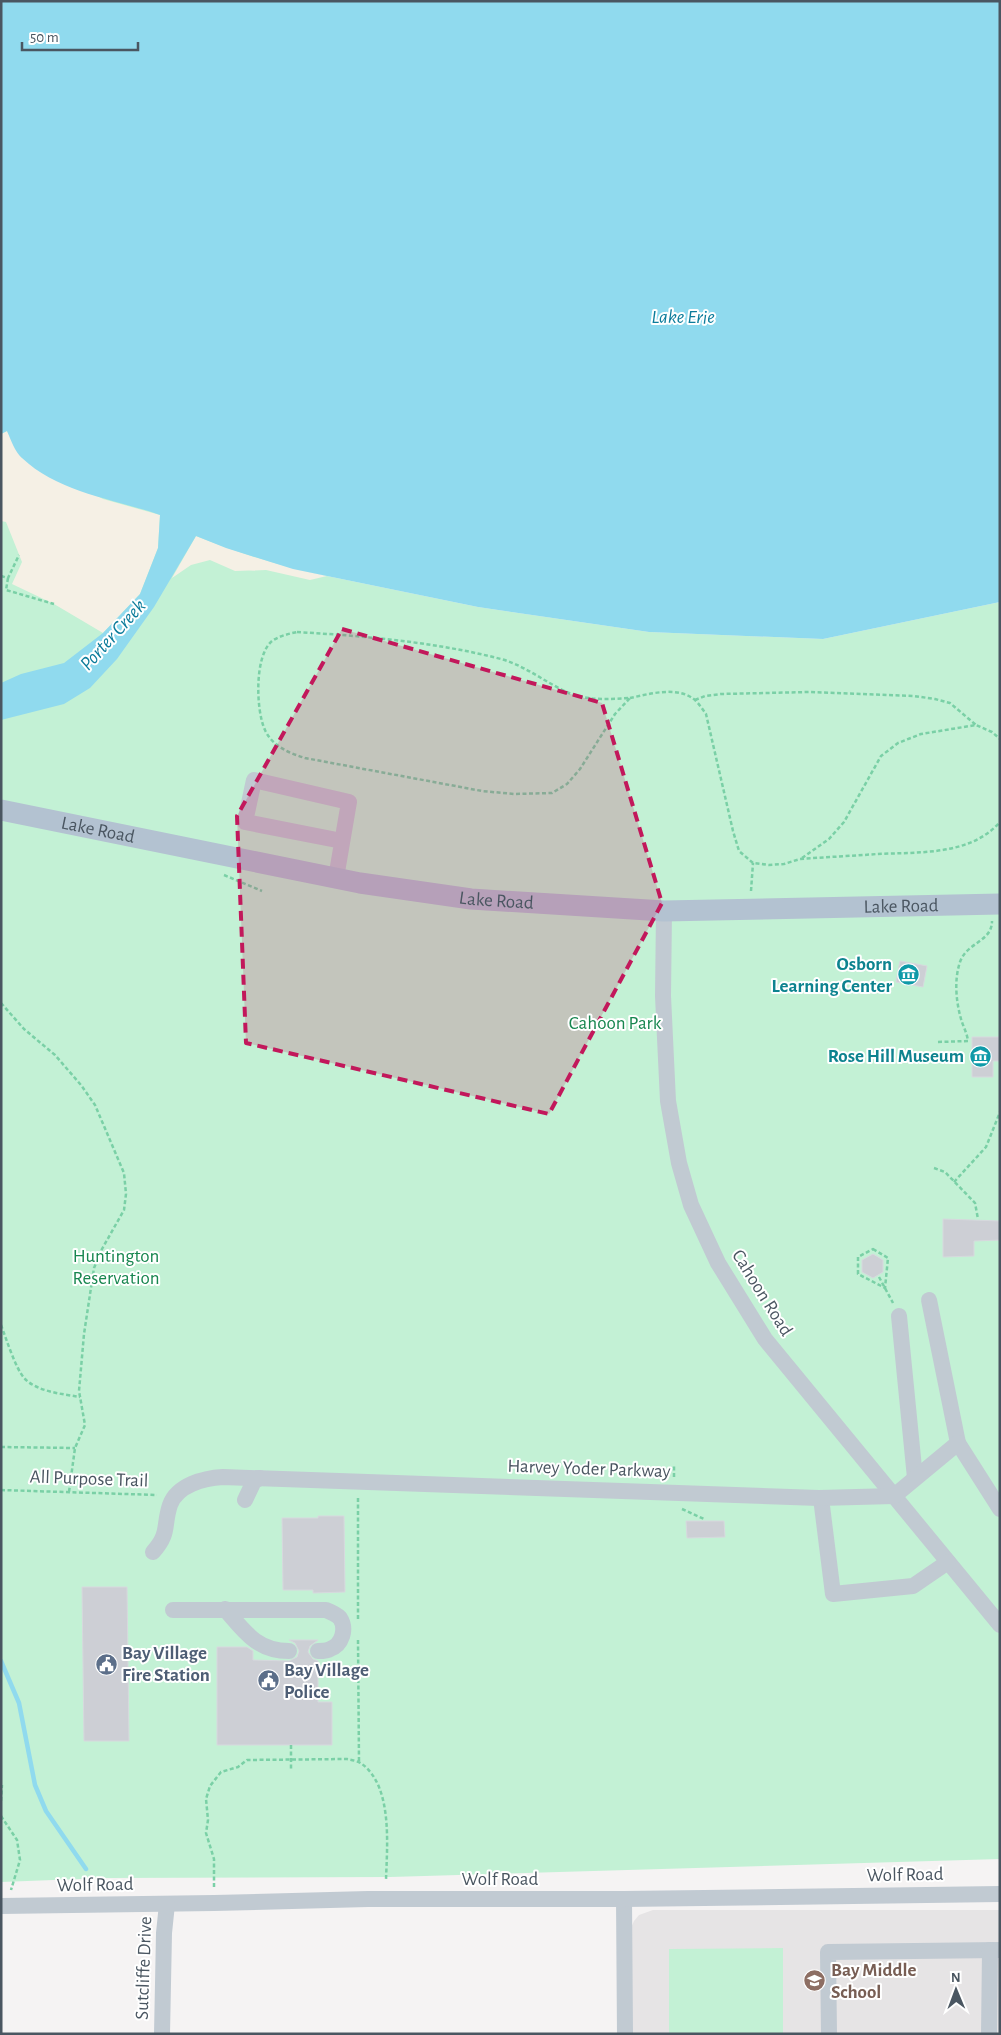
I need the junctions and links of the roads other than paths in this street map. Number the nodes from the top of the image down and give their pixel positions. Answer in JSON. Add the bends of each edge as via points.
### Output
{"nodes":[{"id":1,"x":1,"y":810,"type":"edge"},
{"id":2,"x":342,"y":841,"type":"junction"},
{"id":3,"x":336,"y":878,"type":"junction"},
{"id":4,"x":664,"y":912,"type":"junction"},
{"id":5,"x":996,"y":912,"type":"edge"},
{"id":6,"x":929,"y":1300,"type":"dead end"},
{"id":7,"x":899,"y":1316,"type":"road end"},
{"id":8,"x":958,"y":1443,"type":"junction"},
{"id":9,"x":260,"y":1478,"type":"junction"},
{"id":10,"x":916,"y":1478,"type":"junction"},
{"id":11,"x":894,"y":1496,"type":"junction"},
{"id":12,"x":821,"y":1498,"type":"junction"},
{"id":13,"x":245,"y":1500,"type":"dead end"},
{"id":14,"x":1000,"y":1509,"type":"edge"},
{"id":15,"x":154,"y":1552,"type":"dead end"},
{"id":16,"x":948,"y":1562,"type":"junction"},
{"id":17,"x":225,"y":1609,"type":"junction"},
{"id":18,"x":173,"y":1610,"type":"dead end"},
{"id":19,"x":1000,"y":1624,"type":"edge"},
{"id":20,"x":289,"y":1651,"type":"dead end"},
{"id":21,"x":318,"y":1651,"type":"dead end"},
{"id":22,"x":1000,"y":1894,"type":"edge"},
{"id":23,"x":624,"y":1899,"type":"junction"},
{"id":24,"x":167,"y":1904,"type":"junction"},
{"id":25,"x":1,"y":1906,"type":"edge"},
{"id":26,"x":995,"y":1950,"type":"edge"},
{"id":27,"x":162,"y":2034,"type":"edge"},
{"id":28,"x":625,"y":2034,"type":"edge"},
{"id":29,"x":830,"y":2034,"type":"edge"},
{"id":30,"x":989,"y":2034,"type":"edge"}],
"edges":[{"from":1,"to":3,"type":"main road","name":"Lake Road"},
{"from":2,"to":2,"type":"street","via":[[349,802],[254,780],[245,822]]},
{"from":2,"to":3,"type":"street"},
{"from":3,"to":4,"type":"main road","name":"Lake Road","via":[[471,899]]},
{"from":4,"to":5,"type":"main road","name":"Lake Road"},
{"from":4,"to":11,"type":"street","name":"Cahoon Road","via":[[663,996],[668,1101],[679,1163],[692,1204],[718,1263],[765,1339]]},
{"from":6,"to":8,"type":"street"},
{"from":7,"to":10,"type":"street"},
{"from":8,"to":10,"type":"street"},
{"from":8,"to":14,"type":"street"},
{"from":9,"to":12,"type":"street","name":"Harvey Yoder Parkway"},
{"from":9,"to":13,"type":"street","via":[[254,1481]]},
{"from":9,"to":15,"type":"street","name":"Harvey Yoder Parkway","via":[[210,1478],[182,1489],[170,1505],[163,1541]]},
{"from":10,"to":11,"type":"street"},
{"from":11,"to":12,"type":"street","name":"Harvey Yoder Parkway"},
{"from":11,"to":16,"type":"street","name":"Cahoon Road"},
{"from":12,"to":16,"type":"street","via":[[833,1594],[913,1586]]},
{"from":16,"to":19,"type":"street","name":"Cahoon Road"},
{"from":17,"to":18,"type":"street"},
{"from":17,"to":20,"type":"street","via":[[252,1639],[277,1651]]},
{"from":17,"to":21,"type":"street","via":[[326,1610],[335,1614],[343,1628],[342,1636],[330,1650]]},
{"from":22,"to":23,"type":"street","name":"Wolf Road"},
{"from":23,"to":24,"type":"street","name":"Wolf Road","via":[[368,1899]]},
{"from":23,"to":28,"type":"street"},
{"from":24,"to":25,"type":"street","name":"Wolf Road"},
{"from":24,"to":27,"type":"street","name":"Sutcliffe Drive"},
{"from":26,"to":29,"type":"street","via":[[828,1952]]},
{"from":26,"to":30,"type":"street"}]}
